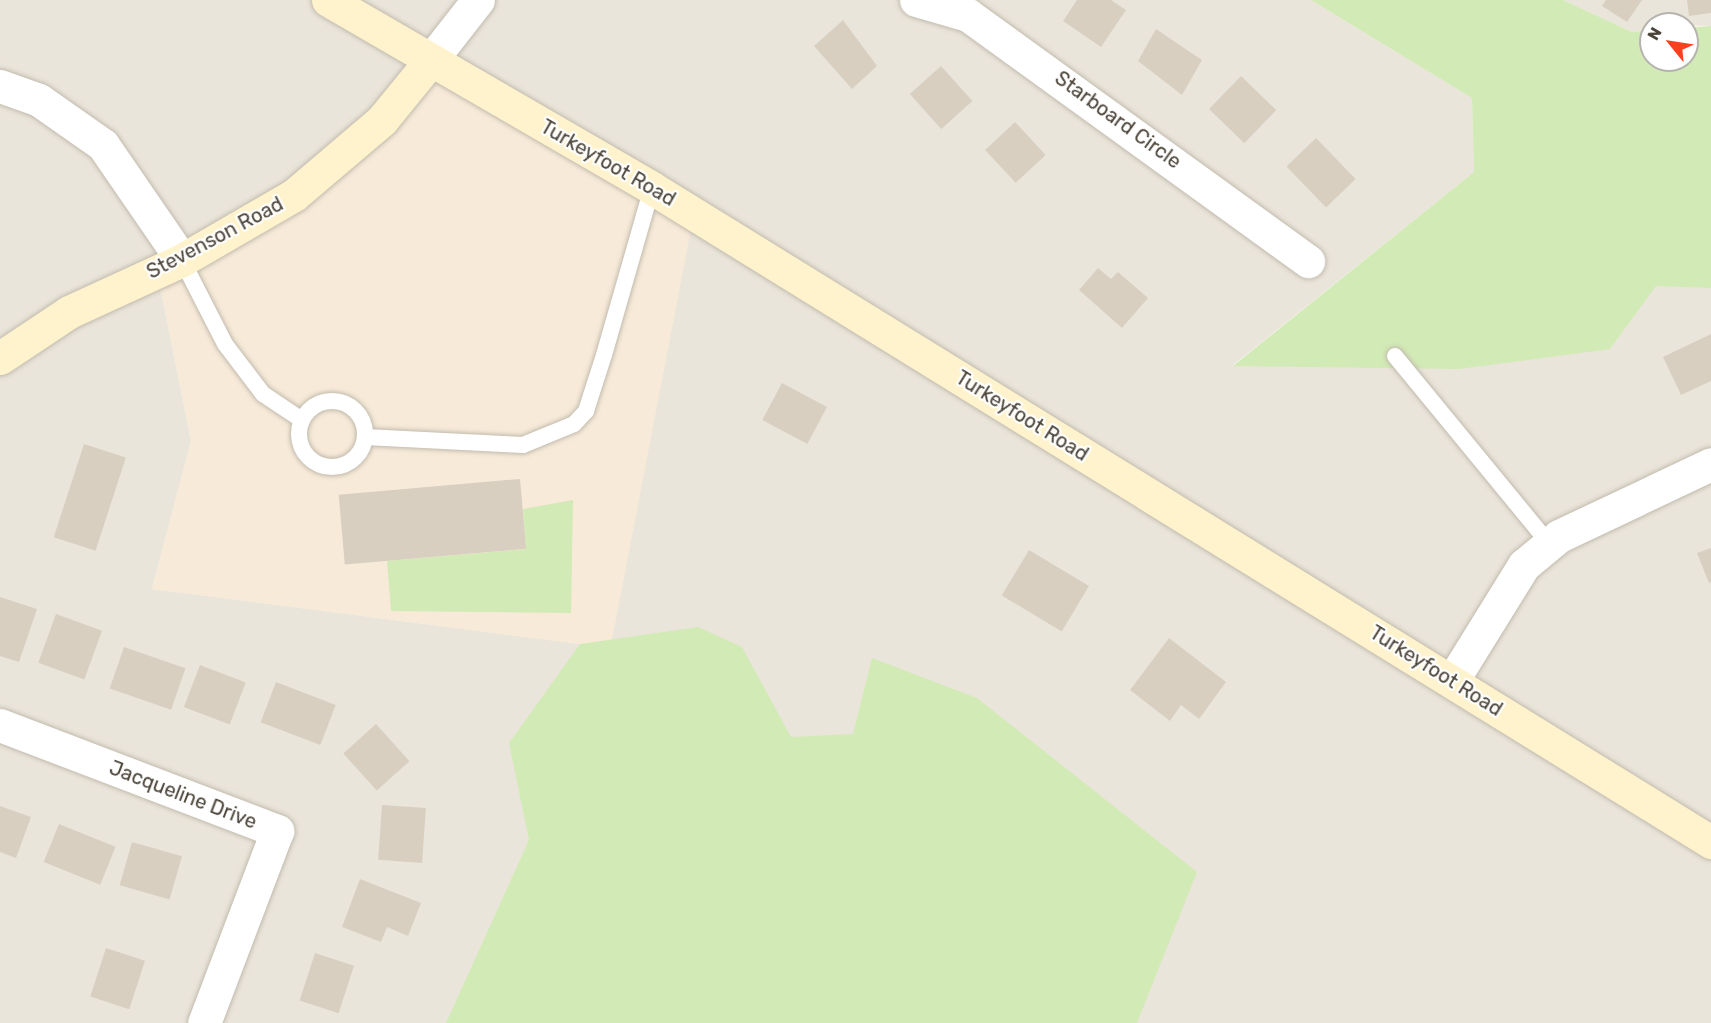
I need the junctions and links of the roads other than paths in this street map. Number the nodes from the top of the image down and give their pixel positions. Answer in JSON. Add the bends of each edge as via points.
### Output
{"nodes":[{"id":1,"x":328,"y":0,"type":"edge"},
{"id":2,"x":478,"y":0,"type":"edge"},
{"id":3,"x":916,"y":0,"type":"edge"},
{"id":4,"x":431,"y":60,"type":"junction"},
{"id":5,"x":0,"y":86,"type":"edge"},
{"id":6,"x":652,"y":188,"type":"junction"},
{"id":7,"x":182,"y":260,"type":"junction"},
{"id":8,"x":1308,"y":261,"type":"dead end"},
{"id":9,"x":1395,"y":356,"type":"dead end"},
{"id":10,"x":0,"y":358,"type":"edge"},
{"id":11,"x":302,"y":420,"type":"junction"},
{"id":12,"x":365,"y":437,"type":"junction"},
{"id":13,"x":1711,"y":464,"type":"edge"},
{"id":14,"x":1550,"y":545,"type":"junction"},
{"id":15,"x":1452,"y":681,"type":"junction"},
{"id":16,"x":0,"y":725,"type":"edge"},
{"id":17,"x":1711,"y":842,"type":"edge"},
{"id":18,"x":204,"y":1023,"type":"edge"}],
"edges":[{"from":1,"to":4,"type":"main road","name":"Turkeyfoot Road"},
{"from":2,"to":4,"type":"street"},
{"from":3,"to":8,"type":"street","name":"Starboard Circle","via":[[968,15]]},
{"from":4,"to":6,"type":"main road","name":"Turkeyfoot Road"},
{"from":4,"to":7,"type":"main road","name":"Stevenson Road","via":[[382,120],[294,195]]},
{"from":5,"to":7,"type":"street","via":[[39,100],[103,145]]},
{"from":6,"to":12,"type":"lane","via":[[586,411],[574,423],[524,445]]},
{"from":6,"to":15,"type":"main road","name":"Turkeyfoot Road"},
{"from":7,"to":10,"type":"main road","name":"Stevenson Road","via":[[69,312]]},
{"from":7,"to":11,"type":"lane","via":[[225,344],[263,394]]},
{"from":9,"to":14,"type":"lane"},
{"from":11,"to":12,"type":"lane","via":[[326,401],[346,403],[361,417]]},
{"from":11,"to":12,"type":"lane","via":[[304,453],[323,466],[346,464]]},
{"from":13,"to":14,"type":"street","via":[[1602,511]]},
{"from":14,"to":15,"type":"street","via":[[1524,565]]},
{"from":15,"to":17,"type":"main road","name":"Turkeyfoot Road"},
{"from":16,"to":18,"type":"street","name":"Jacqueline Drive","via":[[276,831]]}]}
